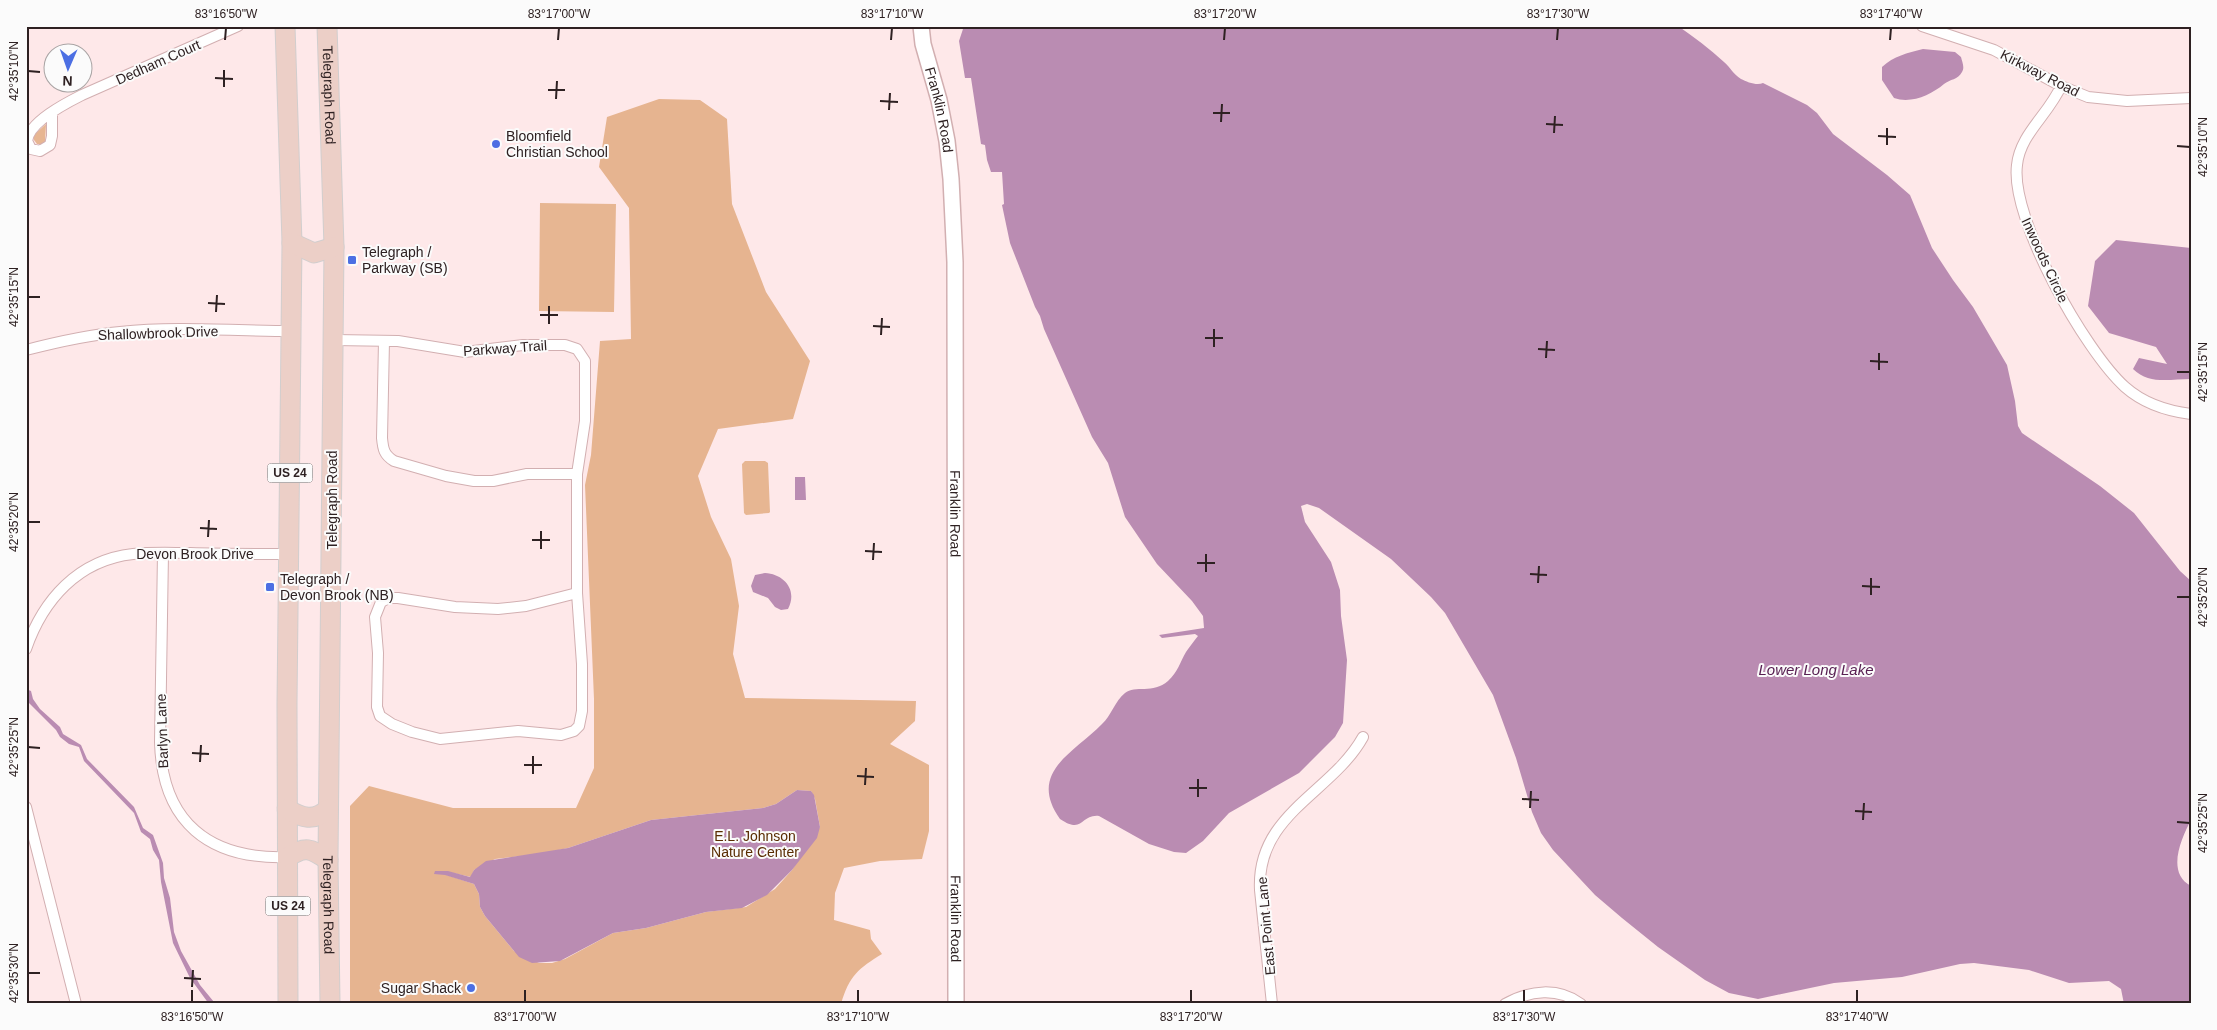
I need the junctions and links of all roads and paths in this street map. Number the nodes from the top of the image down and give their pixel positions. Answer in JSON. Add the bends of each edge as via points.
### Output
{"nodes":[{"id":1,"x":238,"y":26,"type":"edge"},
{"id":2,"x":285,"y":26,"type":"edge"},
{"id":3,"x":327,"y":26,"type":"edge"},
{"id":4,"x":921,"y":26,"type":"edge"},
{"id":5,"x":1922,"y":26,"type":"edge"},
{"id":6,"x":2061,"y":86,"type":"junction"},
{"id":7,"x":2191,"y":98,"type":"edge"},
{"id":8,"x":52,"y":113,"type":"dead end"},
{"id":9,"x":292,"y":243,"type":"junction"},
{"id":10,"x":334,"y":246,"type":"junction"},
{"id":11,"x":292,"y":331,"type":"junction"},
{"id":12,"x":334,"y":340,"type":"junction"},
{"id":13,"x":384,"y":341,"type":"junction"},
{"id":14,"x":26,"y":350,"type":"edge"},
{"id":15,"x":2191,"y":414,"type":"edge"},
{"id":16,"x":576,"y":474,"type":"junction"},
{"id":17,"x":163,"y":553,"type":"junction"},
{"id":18,"x":288,"y":554,"type":"junction"},
{"id":19,"x":577,"y":593,"type":"junction"},
{"id":20,"x":26,"y":649,"type":"edge"},
{"id":21,"x":1363,"y":736,"type":"dead end"},
{"id":22,"x":26,"y":807,"type":"edge"},
{"id":23,"x":287,"y":809,"type":"junction"},
{"id":24,"x":328,"y":809,"type":"junction"},
{"id":25,"x":288,"y":857,"type":"junction"},
{"id":26,"x":328,"y":860,"type":"junction"},
{"id":27,"x":76,"y":1004,"type":"edge"},
{"id":28,"x":288,"y":1004,"type":"edge"},
{"id":29,"x":330,"y":1004,"type":"edge"},
{"id":30,"x":956,"y":1004,"type":"edge"},
{"id":31,"x":1272,"y":1004,"type":"edge"},
{"id":32,"x":1506,"y":1004,"type":"edge"},
{"id":33,"x":1581,"y":1004,"type":"edge"}],
"edges":[{"from":1,"to":8,"type":"street","name":"Dedham Court","via":[[82,94]]},
{"from":2,"to":9,"type":"highway","number":"US 24"},
{"from":3,"to":10,"type":"highway","name":"Telegraph Road","number":"US 24"},
{"from":4,"to":30,"type":"street","name":"Franklin Road","via":[[947,141],[955,262]]},
{"from":5,"to":6,"type":"street","name":"Kirkway Road","via":[[2008,56]]},
{"from":6,"to":7,"type":"street","name":"Kirkway Road","via":[[2088,97],[2115,101]]},
{"from":6,"to":15,"type":"street","name":"Inwoods Circle","via":[[2050,108],[2025,140],[2016,165],[2018,196],[2030,231],[2061,297],[2116,378],[2146,401]]},
{"from":9,"to":10,"type":"highway","via":[[314,253]]},
{"from":9,"to":11,"type":"highway","number":"US 24"},
{"from":10,"to":12,"type":"highway","name":"Telegraph Road","number":"US 24"},
{"from":11,"to":14,"type":"street","name":"Shallowbrook Drive","via":[[122,332]]},
{"from":11,"to":18,"type":"highway","number":"US 24"},
{"from":12,"to":13,"type":"street","name":"Parkway Trail"},
{"from":12,"to":24,"type":"highway","name":"Telegraph Road","number":"US 24"},
{"from":13,"to":16,"type":"street","via":[[382,447],[388,457],[438,474],[474,481],[527,474]]},
{"from":13,"to":16,"type":"street","name":"Parkway Trail","via":[[465,352],[523,345],[577,349],[585,361],[585,421]]},
{"from":16,"to":19,"type":"street"},
{"from":17,"to":18,"type":"street","name":"Devon Brook Drive"},
{"from":17,"to":20,"type":"street","name":"Devon Brook Drive","via":[[117,557],[73,577],[46,607]]},
{"from":17,"to":25,"type":"street","name":"Barlyn Lane","via":[[160,742],[166,786],[179,813],[210,842],[240,854]]},
{"from":18,"to":23,"type":"highway","number":"US 24"},
{"from":19,"to":19,"type":"street","via":[[506,608],[455,607],[398,598],[381,602],[375,617],[377,707],[380,716],[412,732],[440,739],[518,731],[561,735],[574,731],[579,726],[582,711]]},
{"from":21,"to":31,"type":"street","name":"East Point Lane","via":[[1353,754],[1288,815],[1275,832],[1264,856],[1260,890]]},
{"from":22,"to":27,"type":"street"},
{"from":23,"to":24,"type":"highway","via":[[306,818],[318,816]]},
{"from":23,"to":25,"type":"highway","number":"US 24"},
{"from":24,"to":26,"type":"highway","name":"Telegraph Road","number":"US 24"},
{"from":25,"to":26,"type":"highway","via":[[298,850],[309,849]]},
{"from":25,"to":28,"type":"highway","number":"US 24"},
{"from":26,"to":29,"type":"highway","name":"Telegraph Road","number":"US 24"},
{"from":32,"to":33,"type":"street","via":[[1526,995],[1545,992],[1563,994]]}]}
